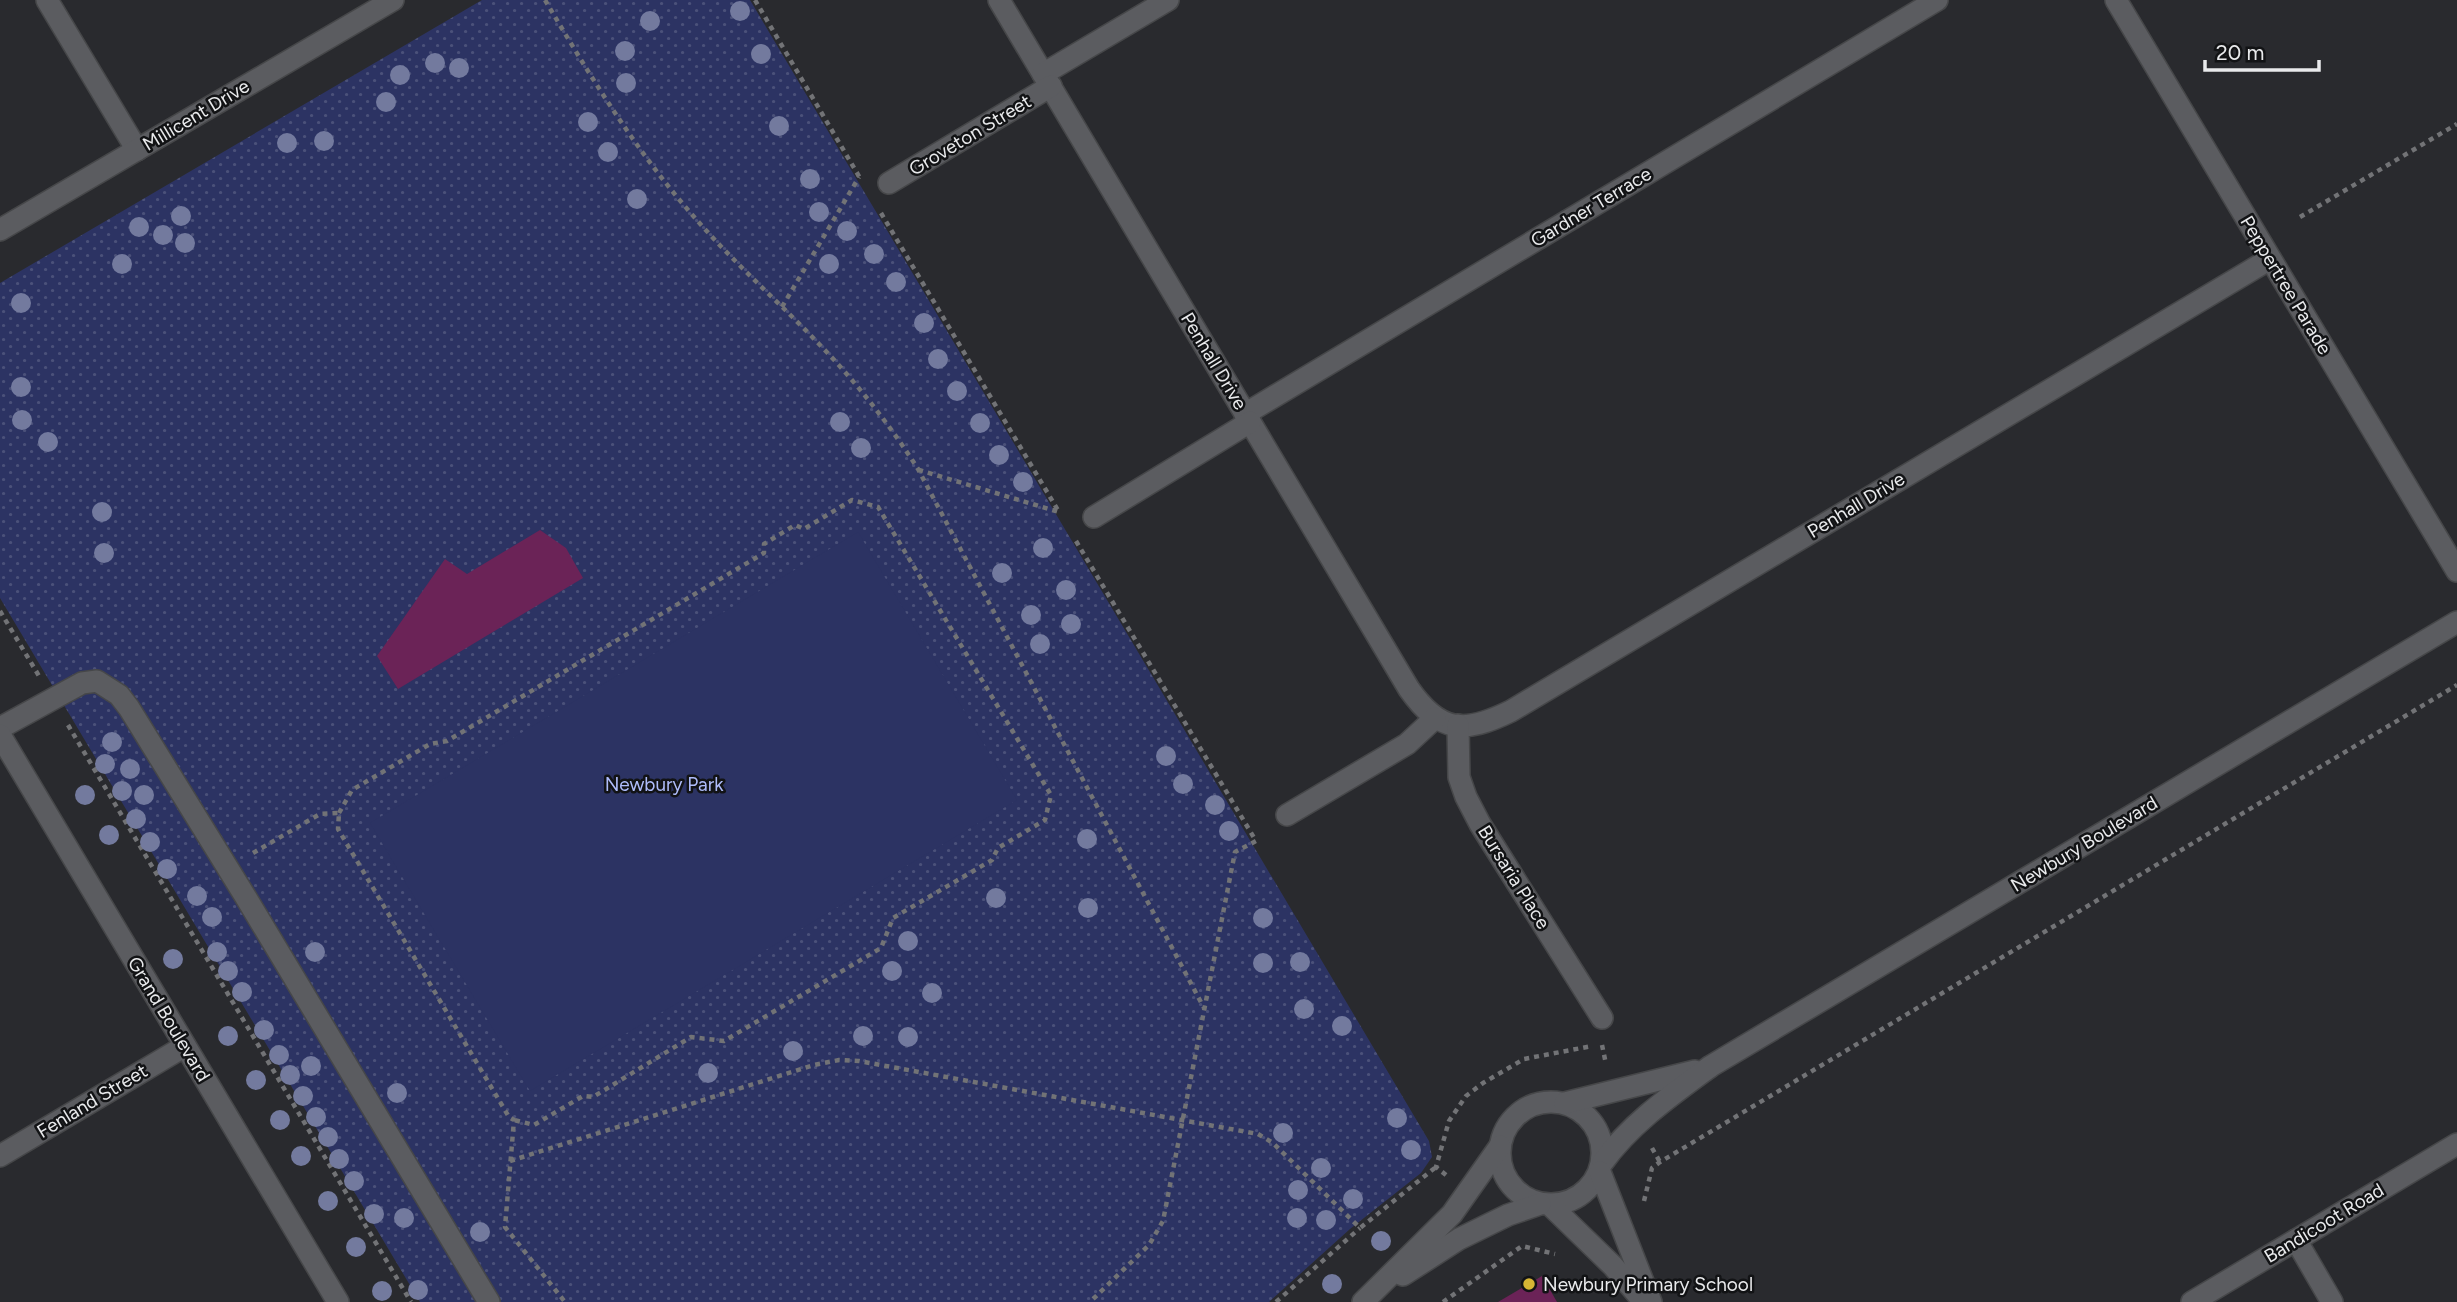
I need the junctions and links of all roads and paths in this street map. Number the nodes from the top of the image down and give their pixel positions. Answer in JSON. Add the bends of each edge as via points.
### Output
{"nodes":[{"id":1,"x":47,"y":0,"type":"edge"},
{"id":2,"x":393,"y":0,"type":"edge"},
{"id":3,"x":545,"y":0,"type":"edge"},
{"id":4,"x":755,"y":0,"type":"edge"},
{"id":5,"x":999,"y":0,"type":"edge"},
{"id":6,"x":1168,"y":0,"type":"edge"},
{"id":7,"x":1937,"y":0,"type":"edge"},
{"id":8,"x":2116,"y":0,"type":"edge"},
{"id":9,"x":1047,"y":80,"type":"junction"},
{"id":10,"x":2457,"y":124,"type":"edge"},
{"id":11,"x":137,"y":150,"type":"junction"},
{"id":12,"x":859,"y":177,"type":"junction"},
{"id":13,"x":889,"y":183,"type":"dead end"},
{"id":14,"x":865,"y":187,"type":"dead end"},
{"id":15,"x":878,"y":208,"type":"dead end"},
{"id":16,"x":2300,"y":217,"type":"dead end"},
{"id":17,"x":0,"y":230,"type":"edge"},
{"id":18,"x":2270,"y":259,"type":"junction"},
{"id":19,"x":782,"y":307,"type":"junction"},
{"id":20,"x":1248,"y":418,"type":"junction"},
{"id":21,"x":918,"y":469,"type":"junction"},
{"id":22,"x":1059,"y":512,"type":"junction"},
{"id":23,"x":1094,"y":517,"type":"dead end"},
{"id":24,"x":1066,"y":523,"type":"dead end"},
{"id":25,"x":1072,"y":534,"type":"dead end"},
{"id":26,"x":2457,"y":570,"type":"edge"},
{"id":27,"x":0,"y":611,"type":"edge"},
{"id":28,"x":2457,"y":622,"type":"edge"},
{"id":29,"x":2457,"y":685,"type":"edge"},
{"id":30,"x":53,"y":699,"type":"junction"},
{"id":31,"x":1435,"y":718,"type":"junction"},
{"id":32,"x":1458,"y":725,"type":"junction"},
{"id":33,"x":0,"y":728,"type":"edge"},
{"id":34,"x":0,"y":735,"type":"edge"},
{"id":35,"x":340,"y":813,"type":"junction"},
{"id":36,"x":1287,"y":815,"type":"dead end"},
{"id":37,"x":228,"y":869,"type":"junction"},
{"id":38,"x":1204,"y":1008,"type":"junction"},
{"id":39,"x":1602,"y":1018,"type":"dead end"},
{"id":40,"x":185,"y":1046,"type":"junction"},
{"id":41,"x":1711,"y":1066,"type":"junction"},
{"id":42,"x":1565,"y":1103,"type":"junction"},
{"id":43,"x":1182,"y":1119,"type":"junction"},
{"id":44,"x":514,"y":1120,"type":"junction"},
{"id":45,"x":2457,"y":1144,"type":"edge"},
{"id":46,"x":1500,"y":1146,"type":"junction"},
{"id":47,"x":0,"y":1156,"type":"edge"},
{"id":48,"x":510,"y":1161,"type":"junction"},
{"id":49,"x":1660,"y":1162,"type":"dead end"},
{"id":50,"x":1436,"y":1167,"type":"dead end"},
{"id":51,"x":1601,"y":1167,"type":"junction"},
{"id":52,"x":1545,"y":1204,"type":"junction"},
{"id":53,"x":1360,"y":1228,"type":"junction"},
{"id":54,"x":2296,"y":1240,"type":"junction"},
{"id":55,"x":1510,"y":1254,"type":"dead end"},
{"id":56,"x":1369,"y":1297,"type":"edge"},
{"id":57,"x":338,"y":1302,"type":"edge"},
{"id":58,"x":411,"y":1302,"type":"edge"},
{"id":59,"x":489,"y":1302,"type":"edge"},
{"id":60,"x":565,"y":1302,"type":"edge"},
{"id":61,"x":1090,"y":1302,"type":"edge"},
{"id":62,"x":1276,"y":1302,"type":"edge"},
{"id":63,"x":1443,"y":1302,"type":"edge"},
{"id":64,"x":1644,"y":1302,"type":"edge"},
{"id":65,"x":1651,"y":1302,"type":"edge"},
{"id":66,"x":2192,"y":1302,"type":"edge"},
{"id":67,"x":2332,"y":1302,"type":"edge"}],
"edges":[{"from":1,"to":11,"type":"street"},
{"from":2,"to":11,"type":"street","name":"Millicent Drive"},
{"from":3,"to":19,"type":"path","via":[[585,69],[651,163],[695,218]]},
{"from":4,"to":12,"type":"path"},
{"from":5,"to":9,"type":"street","name":"Penhall Drive"},
{"from":6,"to":9,"type":"street","name":"Groveton Street"},
{"from":7,"to":20,"type":"street","name":"Gardner Terrace"},
{"from":8,"to":18,"type":"street","name":"Peppertree Parade"},
{"from":9,"to":13,"type":"street","name":"Groveton Street"},
{"from":9,"to":20,"type":"street","name":"Penhall Drive"},
{"from":10,"to":16,"type":"path"},
{"from":11,"to":17,"type":"street","name":"Millicent Drive"},
{"from":12,"to":14,"type":"path"},
{"from":12,"to":19,"type":"path"},
{"from":15,"to":22,"type":"path"},
{"from":18,"to":26,"type":"street","name":"Peppertree Parade"},
{"from":18,"to":32,"type":"street","name":"Penhall Drive","via":[[1511,710],[1479,724]]},
{"from":19,"to":21,"type":"path","via":[[870,403]]},
{"from":20,"to":23,"type":"street","name":"Gardner Terrace"},
{"from":20,"to":31,"type":"street","name":"Penhall Drive","via":[[1409,689]]},
{"from":21,"to":22,"type":"path"},
{"from":21,"to":38,"type":"path"},
{"from":22,"to":24,"type":"path"},
{"from":25,"to":38,"type":"path","via":[[1256,841],[1235,852]]},
{"from":27,"to":30,"type":"path"},
{"from":28,"to":41,"type":"street","name":"Newbury Boulevard"},
{"from":29,"to":49,"type":"path"},
{"from":30,"to":33,"type":"street"},
{"from":30,"to":37,"type":"street","via":[[82,683],[97,681],[119,695]]},
{"from":30,"to":58,"type":"path"},
{"from":31,"to":32,"type":"street","name":"Penhall Drive"},
{"from":31,"to":36,"type":"street","via":[[1406,744]]},
{"from":32,"to":39,"type":"street","name":"Bursaria Place","via":[[1460,777],[1466,797]]},
{"from":34,"to":40,"type":"street","name":"Grand Boulevard"},
{"from":35,"to":37,"type":"path","via":[[320,814]]},
{"from":35,"to":44,"type":"path","via":[[338,829]]},
{"from":35,"to":44,"type":"path","via":[[352,790],[430,744],[447,741],[764,553],[764,544],[795,525],[804,529],[852,500],[878,507],[1051,795],[1045,820],[998,848],[992,860],[894,918],[881,948],[724,1041],[691,1037],[593,1097],[583,1096],[534,1125]]},
{"from":37,"to":59,"type":"street"},
{"from":38,"to":43,"type":"path"},
{"from":40,"to":47,"type":"street","name":"Fenland Street"},
{"from":40,"to":57,"type":"street","name":"Grand Boulevard"},
{"from":41,"to":42,"type":"street","name":"Newbury Boulevard"},
{"from":41,"to":51,"type":"street","name":"Newbury Boulevard","via":[[1644,1118]]},
{"from":42,"to":46,"type":"street","via":[[1539,1103],[1523,1110],[1510,1122]]},
{"from":42,"to":51,"type":"street","via":[[1592,1121],[1601,1140]]},
{"from":43,"to":48,"type":"path","via":[[839,1060]]},
{"from":43,"to":53,"type":"path","via":[[1258,1133]]},
{"from":43,"to":61,"type":"path","via":[[1159,1231]]},
{"from":44,"to":48,"type":"path"},
{"from":45,"to":54,"type":"street","name":"Bandicoot Road"},
{"from":46,"to":52,"type":"street","via":[[1506,1178],[1520,1194]]},
{"from":46,"to":56,"type":"street","via":[[1452,1214]]},
{"from":48,"to":60,"type":"path","via":[[505,1227]]},
{"from":50,"to":53,"type":"path"},
{"from":51,"to":52,"type":"street","via":[[1588,1190],[1571,1202]]},
{"from":51,"to":65,"type":"street"},
{"from":52,"to":56,"type":"street","via":[[1508,1215],[1460,1239]]},
{"from":52,"to":64,"type":"street","via":[[1613,1266]]},
{"from":53,"to":62,"type":"path"},
{"from":54,"to":66,"type":"street","name":"Bandicoot Road"},
{"from":54,"to":67,"type":"street"},
{"from":55,"to":63,"type":"path"}]}
